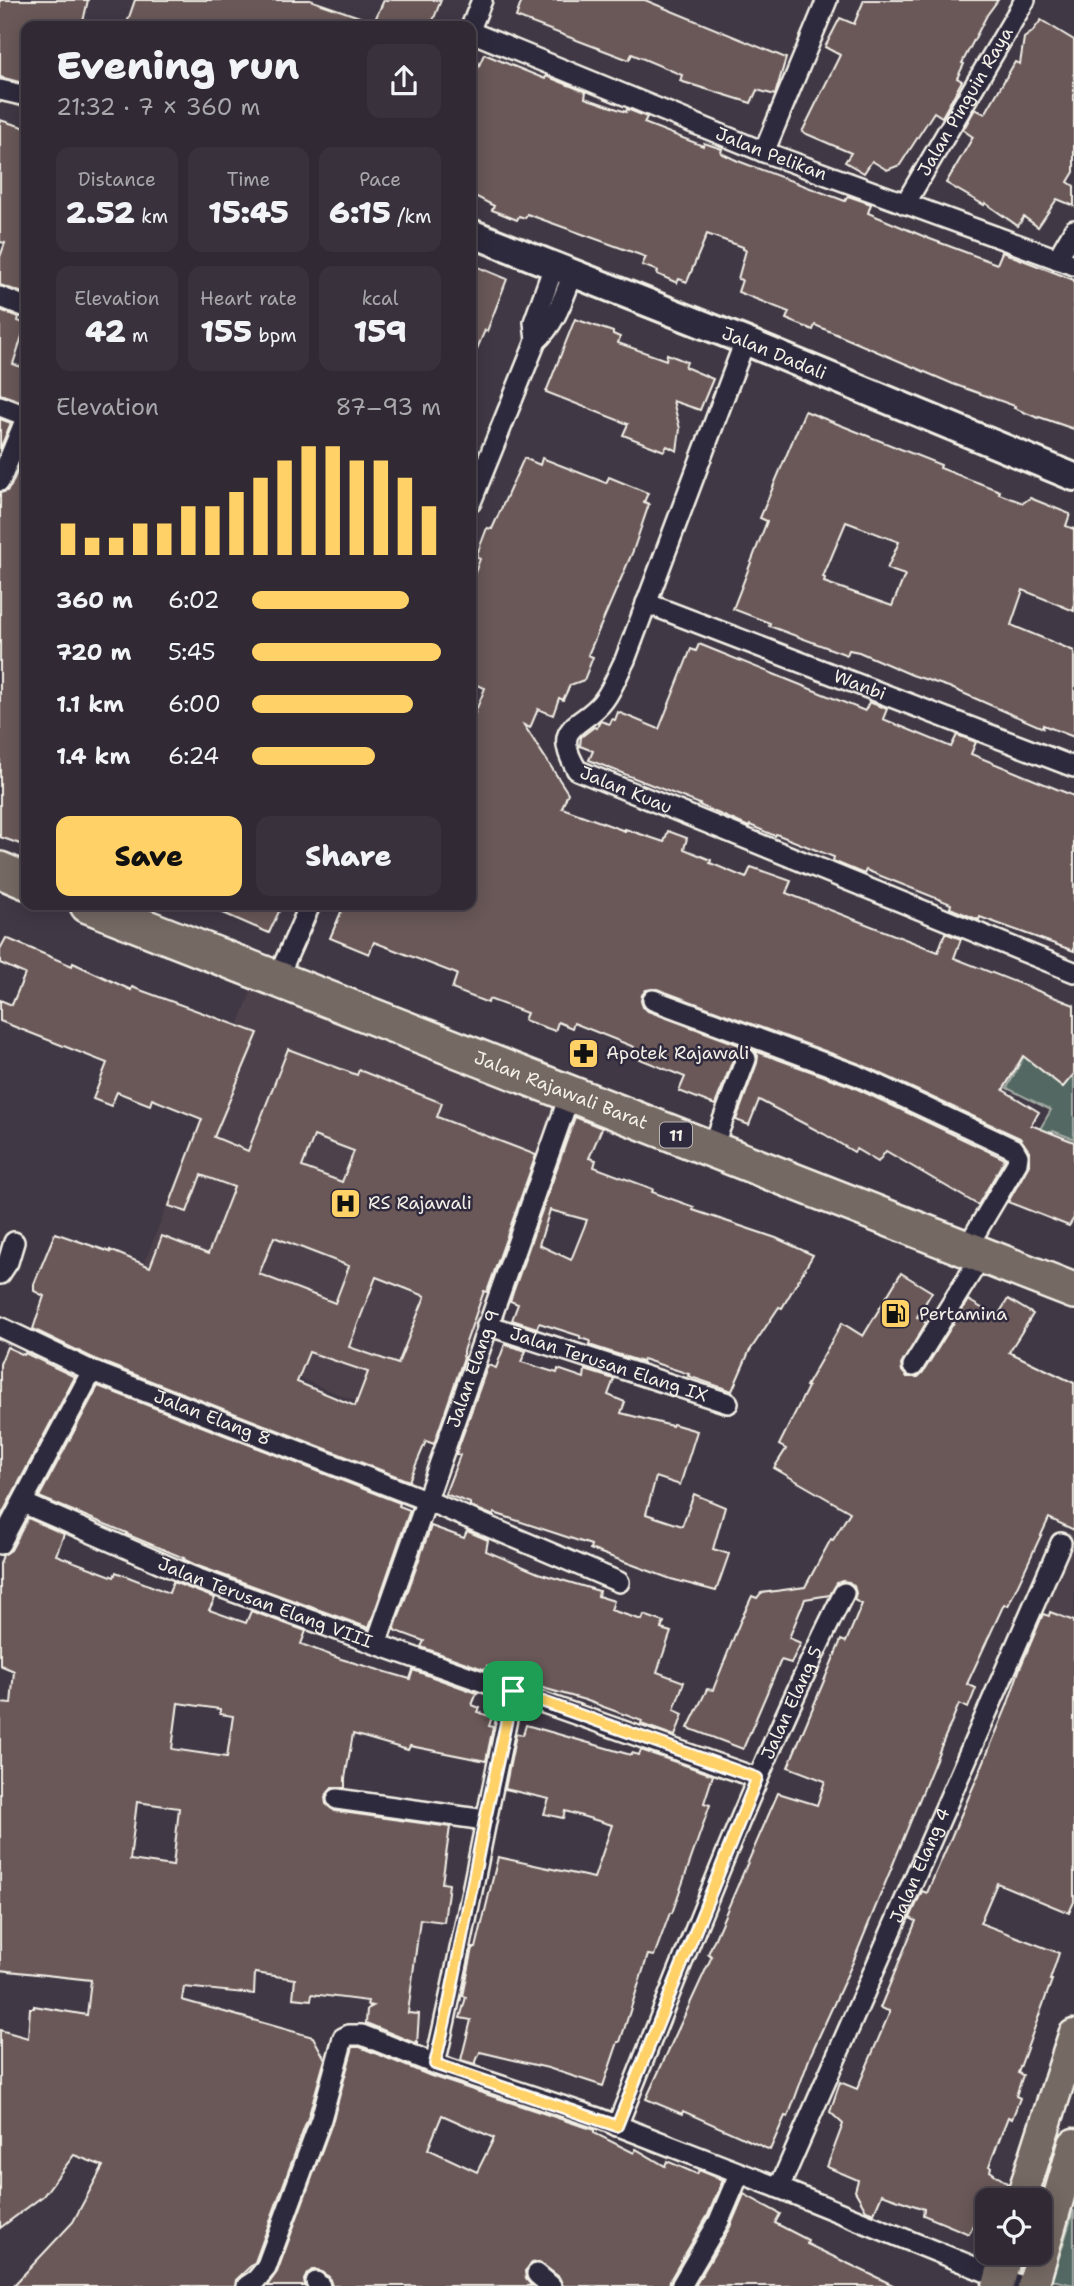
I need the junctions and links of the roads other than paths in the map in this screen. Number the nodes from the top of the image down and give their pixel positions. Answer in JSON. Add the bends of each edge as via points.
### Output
{"nodes":[{"id":1,"x":482,"y":0,"type":"edge"},
{"id":2,"x":827,"y":0,"type":"edge"},
{"id":3,"x":1025,"y":0,"type":"edge"},
{"id":4,"x":474,"y":21,"type":"edge"},
{"id":5,"x":476,"y":32,"type":"edge"},
{"id":6,"x":0,"y":90,"type":"edge"},
{"id":7,"x":21,"y":95,"type":"edge"},
{"id":8,"x":764,"y":152,"type":"junction"},
{"id":9,"x":905,"y":204,"type":"junction"},
{"id":10,"x":1074,"y":230,"type":"edge"},
{"id":11,"x":476,"y":235,"type":"edge"},
{"id":12,"x":1065,"y":262,"type":"edge"},
{"id":13,"x":563,"y":270,"type":"junction"},
{"id":14,"x":0,"y":297,"type":"edge"},
{"id":15,"x":21,"y":305,"type":"edge"},
{"id":16,"x":745,"y":341,"type":"junction"},
{"id":17,"x":0,"y":406,"type":"edge"},
{"id":18,"x":21,"y":415,"type":"edge"},
{"id":19,"x":21,"y":428,"type":"edge"},
{"id":20,"x":2,"y":470,"type":"edge"},
{"id":21,"x":1074,"y":477,"type":"edge"},
{"id":22,"x":476,"y":490,"type":"edge"},
{"id":23,"x":646,"y":603,"type":"junction"},
{"id":24,"x":1074,"y":768,"type":"edge"},
{"id":25,"x":0,"y":870,"type":"edge"},
{"id":26,"x":21,"y":879,"type":"edge"},
{"id":27,"x":101,"y":910,"type":"edge"},
{"id":28,"x":308,"y":910,"type":"edge"},
{"id":29,"x":1074,"y":972,"type":"edge"},
{"id":30,"x":277,"y":979,"type":"junction"},
{"id":31,"x":653,"y":1000,"type":"dead end"},
{"id":32,"x":746,"y":1059,"type":"dead end"},
{"id":33,"x":570,"y":1094,"type":"junction"},
{"id":34,"x":712,"y":1149,"type":"junction"},
{"id":35,"x":9,"y":1242,"type":"edge"},
{"id":36,"x":974,"y":1252,"type":"junction"},
{"id":37,"x":0,"y":1274,"type":"edge"},
{"id":38,"x":1074,"y":1291,"type":"edge"},
{"id":39,"x":487,"y":1325,"type":"junction"},
{"id":40,"x":0,"y":1327,"type":"edge"},
{"id":41,"x":913,"y":1366,"type":"dead end"},
{"id":42,"x":92,"y":1371,"type":"junction"},
{"id":43,"x":728,"y":1403,"type":"dead end"},
{"id":44,"x":428,"y":1501,"type":"junction"},
{"id":45,"x":23,"y":1503,"type":"junction"},
{"id":46,"x":1062,"y":1543,"type":"dead end"},
{"id":47,"x":0,"y":1545,"type":"edge"},
{"id":48,"x":619,"y":1582,"type":"dead end"},
{"id":49,"x":844,"y":1592,"type":"dead end"},
{"id":50,"x":376,"y":1644,"type":"junction"},
{"id":51,"x":513,"y":1691,"type":"junction"},
{"id":52,"x":757,"y":1778,"type":"junction"},
{"id":53,"x":337,"y":1799,"type":"dead end"},
{"id":54,"x":485,"y":1820,"type":"junction"},
{"id":55,"x":1074,"y":2035,"type":"edge"},
{"id":56,"x":435,"y":2064,"type":"junction"},
{"id":57,"x":617,"y":2126,"type":"junction"},
{"id":58,"x":1074,"y":2144,"type":"edge"},
{"id":59,"x":739,"y":2174,"type":"junction"},
{"id":60,"x":779,"y":2188,"type":"junction"},
{"id":61,"x":1025,"y":2188,"type":"edge"},
{"id":62,"x":1007,"y":2276,"type":"edge"},
{"id":63,"x":247,"y":2286,"type":"edge"},
{"id":64,"x":681,"y":2286,"type":"edge"},
{"id":65,"x":1033,"y":2286,"type":"edge"}],
"edges":[{"from":1,"to":4,"type":"street"},
{"from":2,"to":8,"type":"street"},
{"from":3,"to":9,"type":"street","name":"Jalan Pinguin Raya"},
{"from":5,"to":8,"type":"street","name":"Jalan Pelikan"},
{"from":6,"to":7,"type":"street"},
{"from":8,"to":9,"type":"street","name":"Jalan Pelikan"},
{"from":9,"to":12,"type":"street","name":"Jalan Pelikan"},
{"from":10,"to":12,"type":"street"},
{"from":11,"to":13,"type":"street","name":"Jalan Dadali"},
{"from":13,"to":16,"type":"street","name":"Jalan Dadali"},
{"from":13,"to":22,"type":"street","via":[[554,319],[536,341]]},
{"from":14,"to":15,"type":"street"},
{"from":16,"to":21,"type":"street","name":"Jalan Dadali"},
{"from":16,"to":23,"type":"street","name":"Jalan Kuau"},
{"from":17,"to":18,"type":"street"},
{"from":19,"to":20,"type":"street"},
{"from":23,"to":24,"type":"street","name":"Wanbi"},
{"from":23,"to":29,"type":"street","name":"Jalan Kuau","via":[[605,699],[571,728],[567,753],[577,770]]},
{"from":25,"to":26,"type":"highway"},
{"from":27,"to":30,"type":"highway","name":"Jalan Rajawali Barat","number":"11"},
{"from":28,"to":30,"type":"street"},
{"from":30,"to":33,"type":"highway","name":"Jalan Rajawali Barat","number":"11"},
{"from":31,"to":36,"type":"street","via":[[856,1075],[1014,1149],[1017,1163]]},
{"from":32,"to":34,"type":"street"},
{"from":33,"to":34,"type":"highway","name":"Jalan Rajawali Barat","number":"11"},
{"from":33,"to":39,"type":"street","name":"Jalan Elang 9"},
{"from":34,"to":36,"type":"highway","name":"Jalan Rajawali Barat","number":"11"},
{"from":35,"to":37,"type":"street","via":[[8,1262]]},
{"from":36,"to":38,"type":"highway","name":"Jalan Rajawali Barat","number":"11"},
{"from":36,"to":41,"type":"street"},
{"from":39,"to":43,"type":"street","name":"Jalan Terusan Elang IX"},
{"from":39,"to":44,"type":"street","name":"Jalan Elang 9"},
{"from":40,"to":42,"type":"street","name":"Jalan Elang 8"},
{"from":42,"to":44,"type":"street","name":"Jalan Elang 8"},
{"from":42,"to":45,"type":"street"},
{"from":44,"to":48,"type":"street","name":"Jalan Elang 8"},
{"from":44,"to":50,"type":"street","name":"Jalan Elang 9"},
{"from":45,"to":47,"type":"street"},
{"from":45,"to":50,"type":"street","name":"Jalan Terusan Elang VIII","via":[[193,1577]]},
{"from":46,"to":60,"type":"street","name":"Jalan Elang 4"},
{"from":49,"to":52,"type":"street","name":"Jalan Elang 5"},
{"from":50,"to":51,"type":"street","name":"Jalan Terusan Elang VIII"},
{"from":51,"to":52,"type":"street","name":"Jalan Terusan Elang VIII"},
{"from":51,"to":54,"type":"street"},
{"from":52,"to":57,"type":"street","name":"Jalan Elang 5"},
{"from":53,"to":54,"type":"street"},
{"from":54,"to":56,"type":"street"},
{"from":55,"to":61,"type":"main road"},
{"from":56,"to":57,"type":"street"},
{"from":56,"to":63,"type":"street","via":[[362,2035],[343,2038],[321,2119],[266,2268]]},
{"from":57,"to":59,"type":"street"},
{"from":58,"to":65,"type":"main road"},
{"from":59,"to":60,"type":"street"},
{"from":59,"to":64,"type":"street","via":[[719,2221]]},
{"from":60,"to":62,"type":"street"}]}
